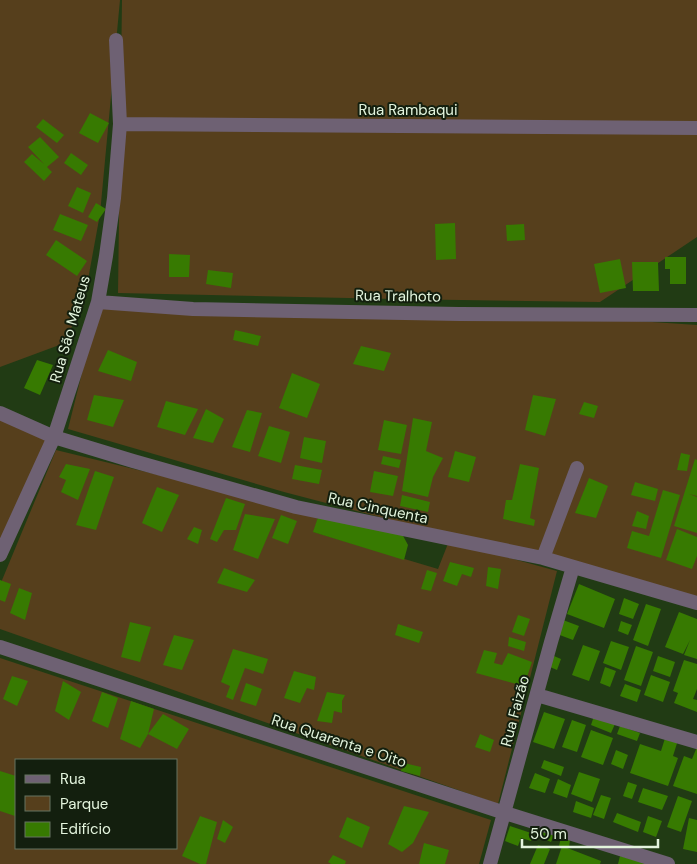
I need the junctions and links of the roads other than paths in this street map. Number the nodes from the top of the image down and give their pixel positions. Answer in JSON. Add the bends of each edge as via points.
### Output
{"nodes":[{"id":1,"x":116,"y":40,"type":"dead end"},
{"id":2,"x":120,"y":124,"type":"junction"},
{"id":3,"x":697,"y":128,"type":"edge"},
{"id":4,"x":98,"y":302,"type":"junction"},
{"id":5,"x":697,"y":315,"type":"edge"},
{"id":6,"x":0,"y":414,"type":"edge"},
{"id":7,"x":54,"y":437,"type":"junction"},
{"id":8,"x":577,"y":468,"type":"dead end"},
{"id":9,"x":0,"y":555,"type":"edge"},
{"id":10,"x":543,"y":558,"type":"junction"},
{"id":11,"x":573,"y":567,"type":"junction"},
{"id":12,"x":697,"y":603,"type":"edge"},
{"id":13,"x":0,"y":647,"type":"edge"},
{"id":14,"x":537,"y":695,"type":"junction"},
{"id":15,"x":697,"y":742,"type":"edge"},
{"id":16,"x":505,"y":813,"type":"junction"},
{"id":17,"x":490,"y":864,"type":"edge"},
{"id":18,"x":668,"y":864,"type":"edge"}],
"edges":[{"from":1,"to":2,"type":"street","name":"Rua São Mateus"},
{"from":2,"to":3,"type":"street","name":"Rua Rambaqui"},
{"from":2,"to":4,"type":"street","name":"Rua São Mateus","via":[[114,198]]},
{"from":4,"to":5,"type":"street","name":"Rua Tralhoto","via":[[203,309]]},
{"from":4,"to":7,"type":"street","name":"Rua São Mateus"},
{"from":6,"to":7,"type":"street","name":"Rua Cinquenta"},
{"from":7,"to":9,"type":"street","name":"Rua São Mateus"},
{"from":7,"to":10,"type":"street","name":"Rua Cinquenta","via":[[296,508]]},
{"from":8,"to":10,"type":"street"},
{"from":10,"to":11,"type":"street","name":"Rua Cinquenta"},
{"from":11,"to":12,"type":"street","name":"Rua Cinquenta"},
{"from":11,"to":14,"type":"street","name":"Rua Faizão"},
{"from":13,"to":16,"type":"street","name":"Rua Quarenta e Oito"},
{"from":14,"to":15,"type":"street"},
{"from":14,"to":16,"type":"street","name":"Rua Faizão"},
{"from":16,"to":17,"type":"street","name":"Rua Faizão"},
{"from":16,"to":18,"type":"street","name":"Rua Quarenta e Oito"}]}
